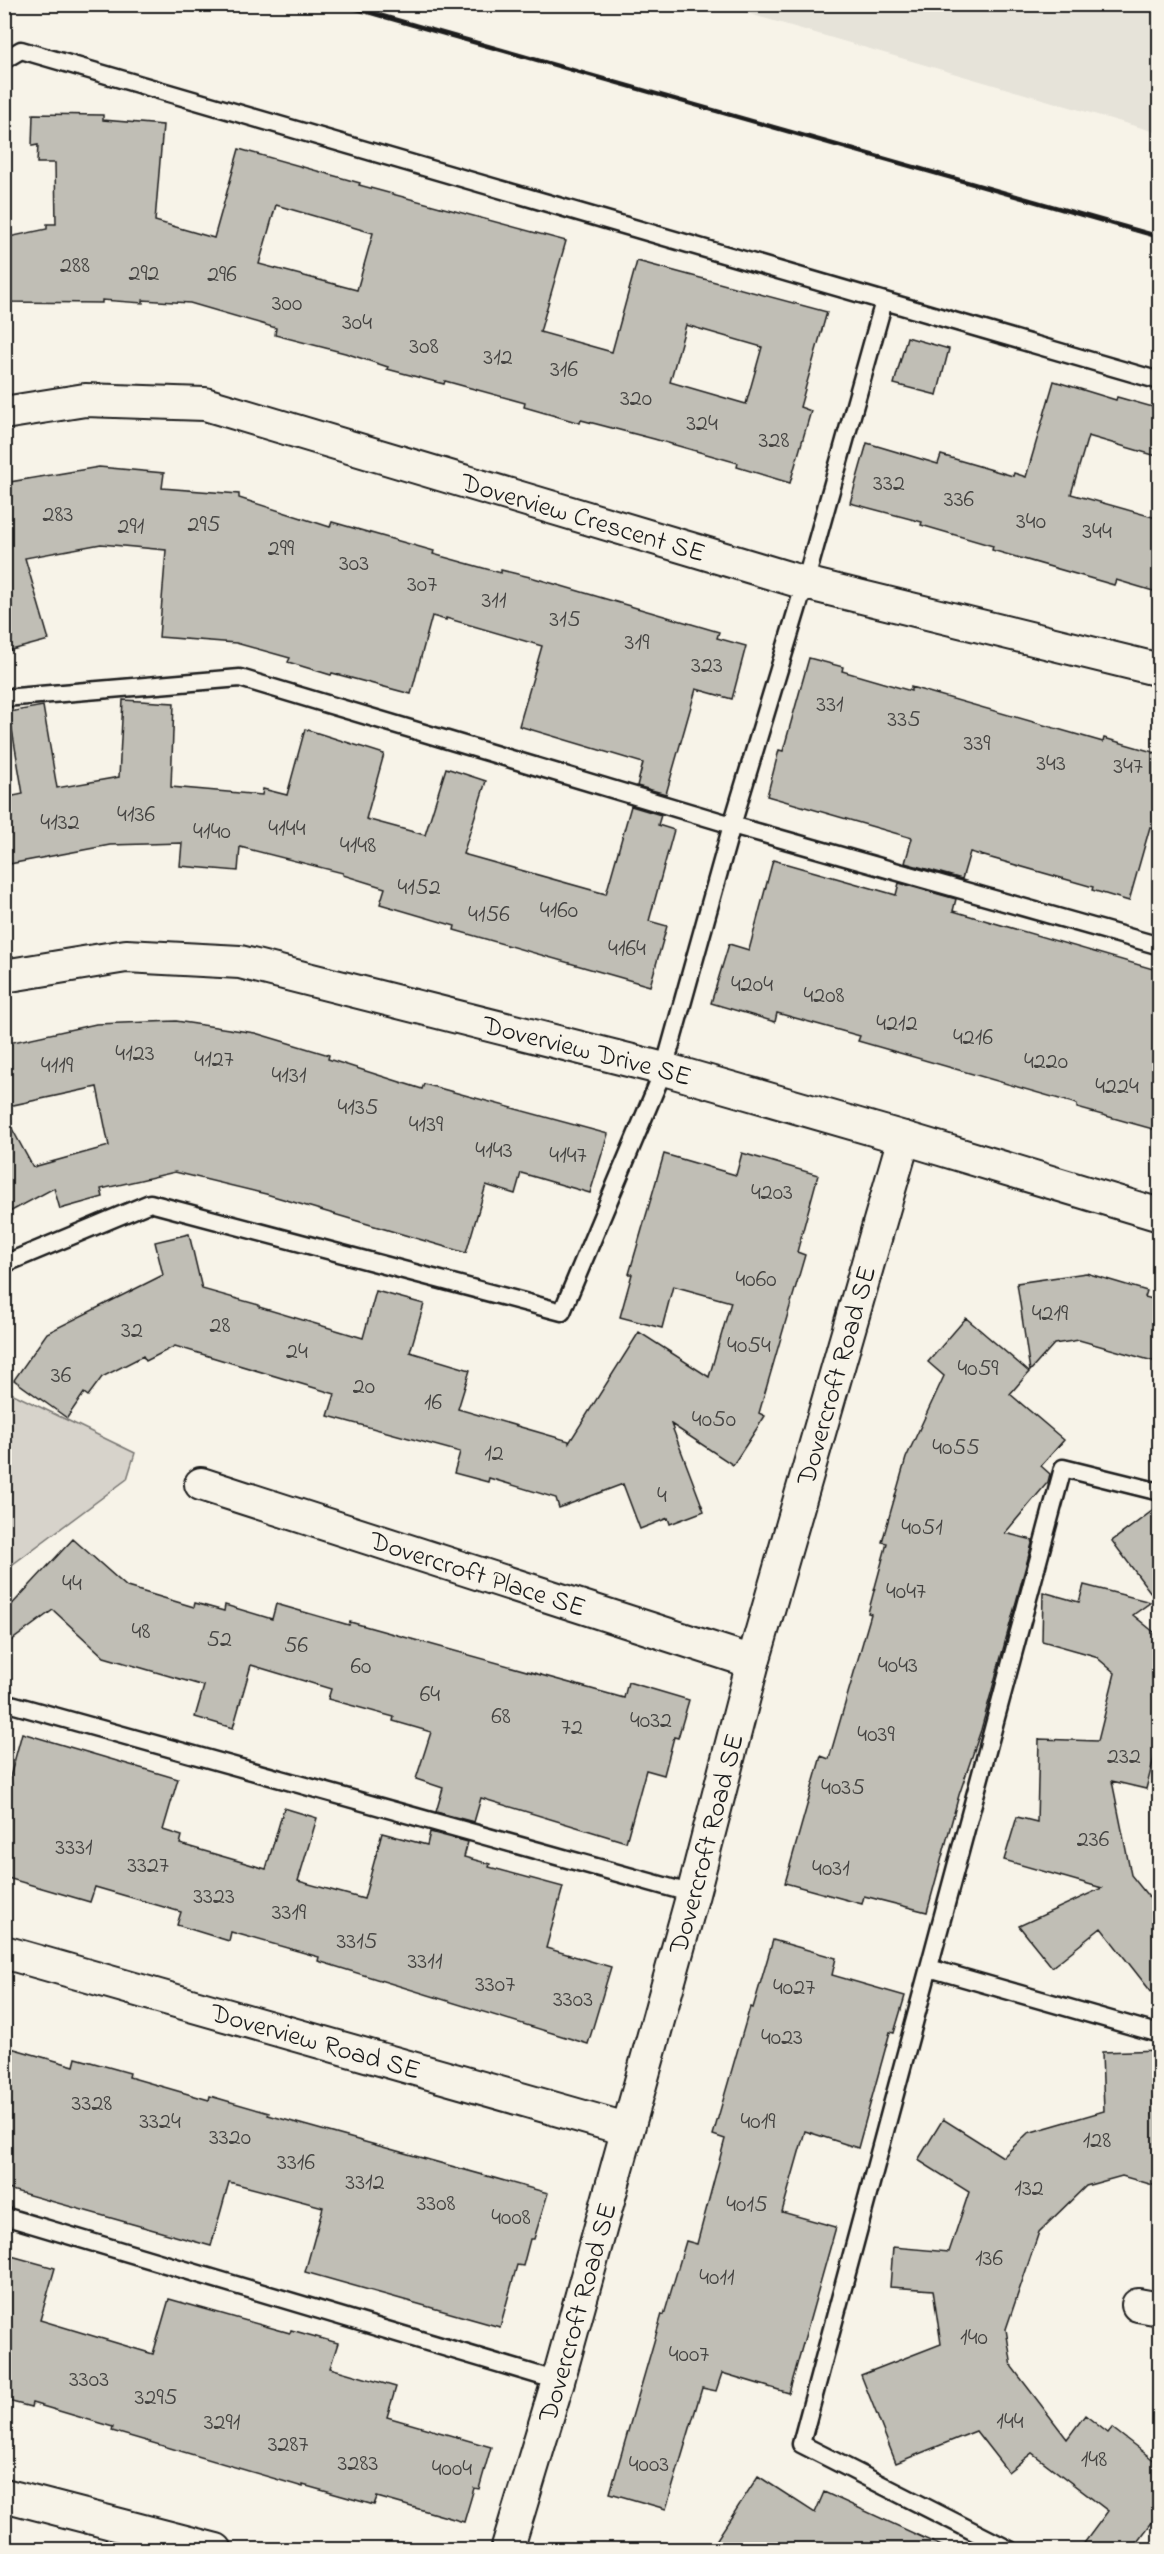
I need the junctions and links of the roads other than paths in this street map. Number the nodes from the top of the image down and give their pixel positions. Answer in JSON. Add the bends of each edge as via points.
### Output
{"nodes":[{"id":1,"x":4,"y":60,"type":"edge"},
{"id":2,"x":884,"y":301,"type":"junction"},
{"id":3,"x":1160,"y":381,"type":"edge"},
{"id":4,"x":4,"y":413,"type":"edge"},
{"id":5,"x":805,"y":583,"type":"junction"},
{"id":6,"x":1160,"y":669,"type":"edge"},
{"id":7,"x":4,"y":698,"type":"edge"},
{"id":8,"x":732,"y":825,"type":"junction"},
{"id":9,"x":1160,"y":946,"type":"edge"},
{"id":10,"x":4,"y":976,"type":"edge"},
{"id":11,"x":664,"y":1069,"type":"junction"},
{"id":12,"x":904,"y":1138,"type":"junction"},
{"id":13,"x":1160,"y":1215,"type":"edge"},
{"id":14,"x":4,"y":1264,"type":"edge"},
{"id":15,"x":201,"y":1484,"type":"dead end"},
{"id":16,"x":1160,"y":1492,"type":"edge"},
{"id":17,"x":753,"y":1662,"type":"junction"},
{"id":18,"x":4,"y":1702,"type":"edge"},
{"id":19,"x":693,"y":1894,"type":"junction"},
{"id":20,"x":4,"y":1952,"type":"edge"},
{"id":21,"x":929,"y":1968,"type":"junction"},
{"id":22,"x":1160,"y":2034,"type":"edge"},
{"id":23,"x":626,"y":2129,"type":"junction"},
{"id":24,"x":4,"y":2216,"type":"edge"},
{"id":25,"x":558,"y":2381,"type":"junction"},
{"id":26,"x":4,"y":2495,"type":"edge"},
{"id":27,"x":119,"y":2538,"type":"edge"},
{"id":28,"x":216,"y":2550,"type":"edge"},
{"id":29,"x":507,"y":2550,"type":"edge"},
{"id":30,"x":1010,"y":2550,"type":"edge"}],
"edges":[{"from":1,"to":2,"type":"lane","via":[[21,50]]},
{"from":2,"to":3,"type":"lane"},
{"from":2,"to":5,"type":"lane"},
{"from":4,"to":5,"type":"street","name":"Doverview Crescent SE","via":[[85,400],[205,404]]},
{"from":5,"to":6,"type":"street","name":"Doverview Crescent SE"},
{"from":5,"to":8,"type":"lane"},
{"from":7,"to":8,"type":"lane","via":[[240,678]]},
{"from":8,"to":9,"type":"lane"},
{"from":8,"to":11,"type":"lane"},
{"from":10,"to":11,"type":"street","name":"Doverview Drive SE","via":[[126,956],[240,962]]},
{"from":11,"to":12,"type":"street","name":"Doverview Drive SE"},
{"from":11,"to":14,"type":"lane","via":[[562,1312],[150,1203]]},
{"from":12,"to":13,"type":"street","name":"Doverview Drive SE"},
{"from":12,"to":17,"type":"street","name":"Dovercroft Road SE"},
{"from":15,"to":17,"type":"street","name":"Dovercroft Place SE"},
{"from":16,"to":21,"type":"lane","via":[[1063,1468]]},
{"from":17,"to":19,"type":"street","name":"Dovercroft Road SE"},
{"from":18,"to":19,"type":"lane"},
{"from":19,"to":23,"type":"street","name":"Dovercroft Road SE"},
{"from":20,"to":23,"type":"street","name":"Doverview Road SE"},
{"from":21,"to":22,"type":"lane"},
{"from":21,"to":30,"type":"lane","via":[[801,2444]]},
{"from":23,"to":25,"type":"street","name":"Dovercroft Road SE"},
{"from":24,"to":25,"type":"lane"},
{"from":25,"to":29,"type":"street","name":"Dovercroft Road SE"},
{"from":26,"to":27,"type":"street"},
{"from":27,"to":28,"type":"street"}]}
